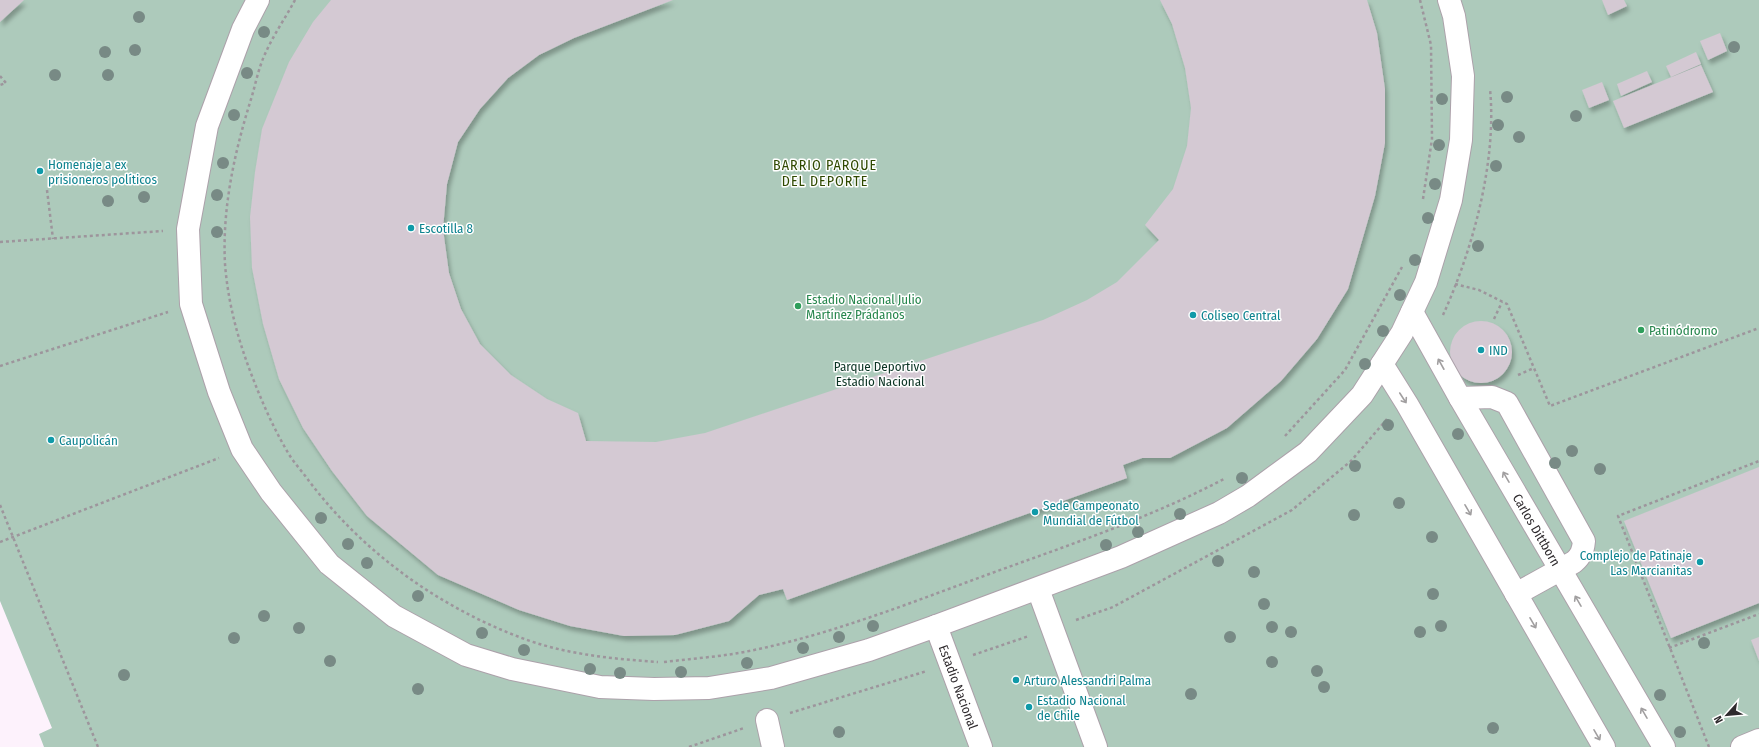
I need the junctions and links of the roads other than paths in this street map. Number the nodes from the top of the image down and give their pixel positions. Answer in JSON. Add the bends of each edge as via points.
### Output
{"nodes":[{"id":1,"x":258,"y":0,"type":"edge"},
{"id":2,"x":1449,"y":0,"type":"edge"},
{"id":3,"x":1412,"y":312,"type":"junction"},
{"id":4,"x":1382,"y":364,"type":"junction"},
{"id":5,"x":1460,"y":398,"type":"junction"},
{"id":6,"x":1560,"y":570,"type":"junction"},
{"id":7,"x":1038,"y":589,"type":"junction"},
{"id":8,"x":1516,"y":594,"type":"junction"},
{"id":9,"x":936,"y":626,"type":"junction"},
{"id":10,"x":767,"y":720,"type":"road end"},
{"id":11,"x":1759,"y":740,"type":"edge"},
{"id":12,"x":773,"y":747,"type":"edge"},
{"id":13,"x":981,"y":747,"type":"edge"},
{"id":14,"x":1096,"y":747,"type":"edge"},
{"id":15,"x":1604,"y":747,"type":"edge"},
{"id":16,"x":1664,"y":747,"type":"edge"},
{"id":17,"x":1742,"y":747,"type":"edge"}],
"edges":[{"from":1,"to":9,"type":"street","via":[[207,126],[188,229],[191,304],[219,392],[242,449],[271,492],[329,564],[394,616],[466,655],[512,669],[600,687],[709,688],[771,678],[869,650]]},
{"from":2,"to":3,"type":"street","via":[[1454,16],[1463,76],[1461,140],[1452,200],[1426,282]]},
{"from":3,"to":4,"type":"street"},
{"from":5,"to":3,"type":"street","name":"Carlos Dittborn","one_way":true},
{"from":4,"to":7,"type":"street","via":[[1362,395],[1308,452],[1248,496],[1219,513],[1121,557]]},
{"from":4,"to":8,"type":"street","one_way":true},
{"from":6,"to":5,"type":"street","name":"Carlos Dittborn","one_way":true},
{"from":5,"to":6,"type":"street","via":[[1497,398],[1507,403],[1510,408],[1584,541],[1580,557]]},
{"from":6,"to":8,"type":"street"},
{"from":16,"to":6,"type":"street","name":"Carlos Dittborn","one_way":true},
{"from":7,"to":9,"type":"street"},
{"from":7,"to":14,"type":"street"},
{"from":8,"to":15,"type":"street","one_way":true},
{"from":9,"to":13,"type":"street","name":"Estadio Nacional"},
{"from":10,"to":12,"type":"street"},
{"from":11,"to":17,"type":"street"}]}
